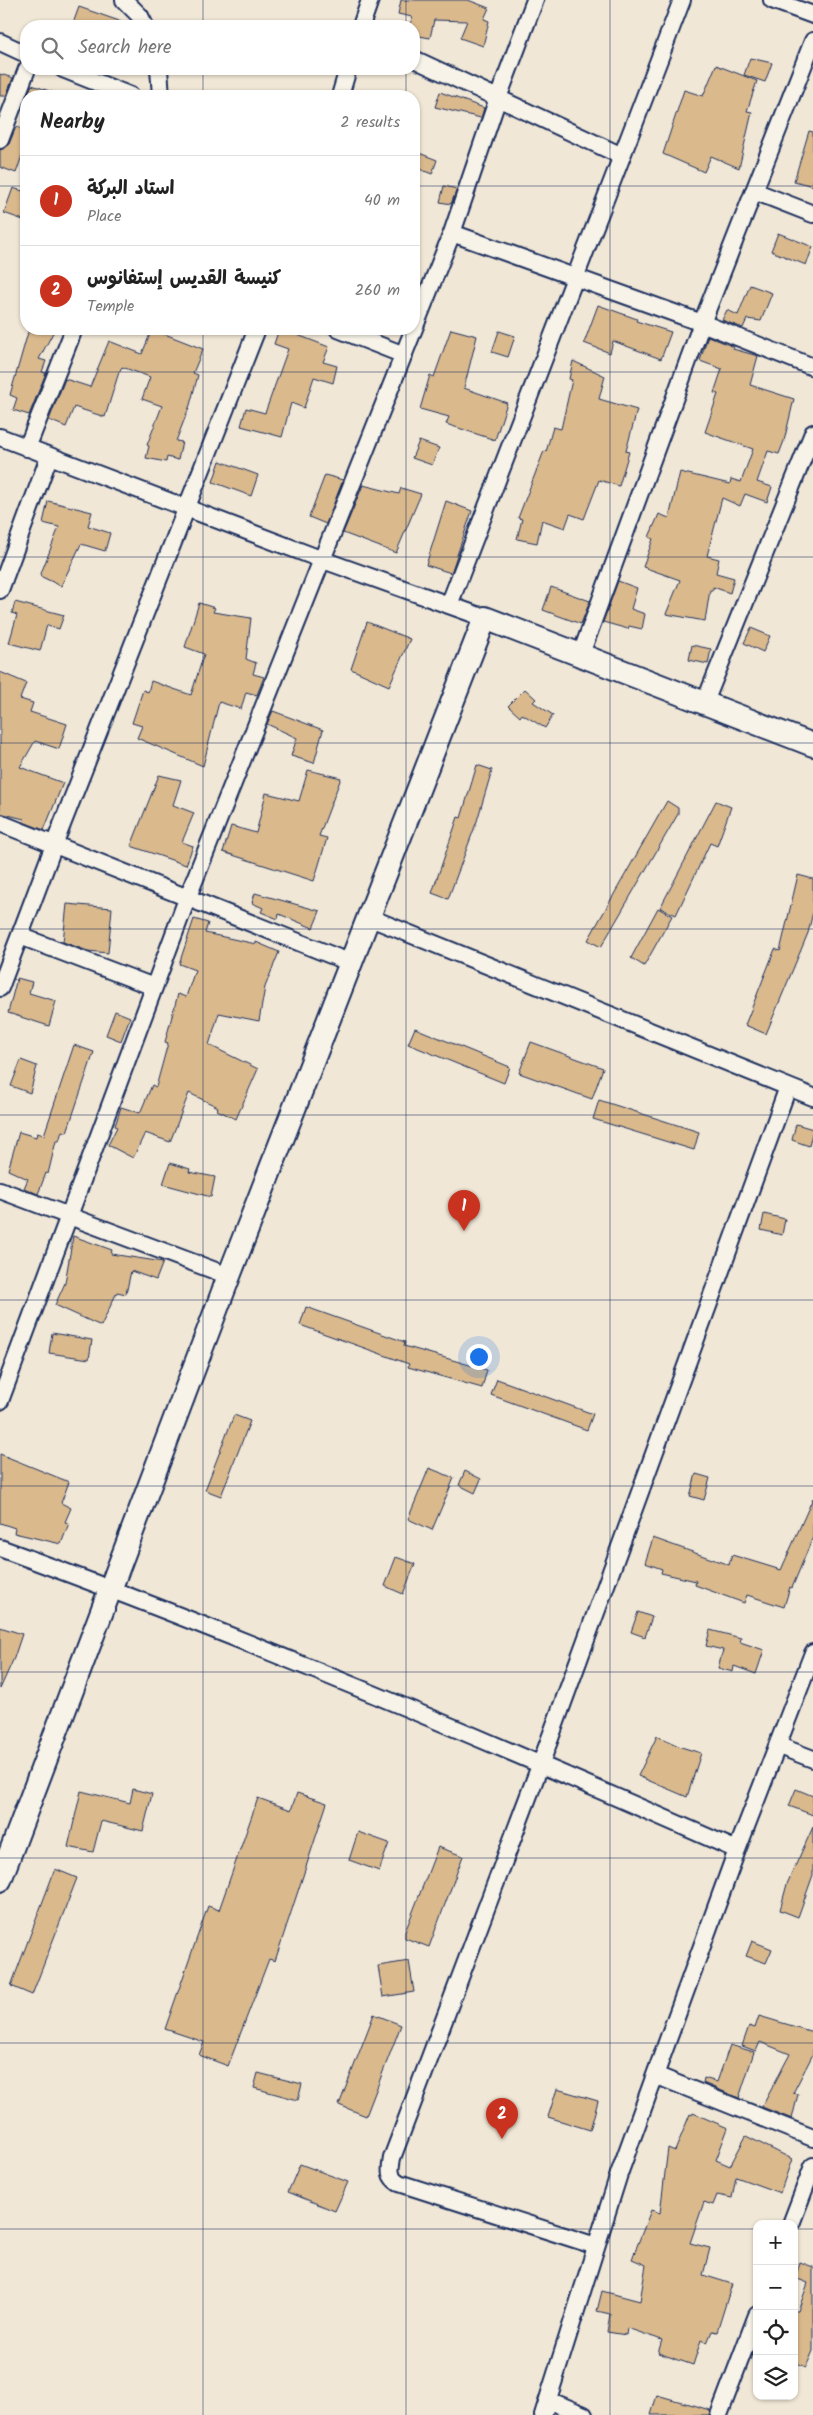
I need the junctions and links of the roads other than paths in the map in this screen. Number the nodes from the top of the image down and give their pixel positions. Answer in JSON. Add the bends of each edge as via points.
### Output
{"nodes":[{"id":1,"x":124,"y":0,"type":"edge"},
{"id":2,"x":370,"y":0,"type":"edge"},
{"id":3,"x":535,"y":0,"type":"edge"},
{"id":4,"x":682,"y":0,"type":"edge"},
{"id":5,"x":772,"y":0,"type":"edge"},
{"id":6,"x":813,"y":15,"type":"edge"},
{"id":7,"x":142,"y":20,"type":"edge"},
{"id":8,"x":363,"y":20,"type":"edge"},
{"id":9,"x":813,"y":41,"type":"edge"},
{"id":10,"x":0,"y":42,"type":"edge"},
{"id":11,"x":20,"y":51,"type":"edge"},
{"id":12,"x":420,"y":62,"type":"edge"},
{"id":13,"x":24,"y":75,"type":"edge"},
{"id":14,"x":78,"y":75,"type":"edge"},
{"id":15,"x":161,"y":75,"type":"edge"},
{"id":16,"x":346,"y":75,"type":"edge"},
{"id":17,"x":116,"y":90,"type":"edge"},
{"id":18,"x":161,"y":90,"type":"edge"},
{"id":19,"x":342,"y":90,"type":"edge"},
{"id":20,"x":498,"y":98,"type":"junction"},
{"id":21,"x":0,"y":140,"type":"edge"},
{"id":22,"x":622,"y":156,"type":"junction"},
{"id":23,"x":754,"y":191,"type":"junction"},
{"id":24,"x":813,"y":214,"type":"edge"},
{"id":25,"x":452,"y":233,"type":"junction"},
{"id":26,"x":576,"y":276,"type":"junction"},
{"id":27,"x":420,"y":314,"type":"edge"},
{"id":28,"x":702,"y":323,"type":"junction"},
{"id":29,"x":72,"y":335,"type":"edge"},
{"id":30,"x":255,"y":335,"type":"edge"},
{"id":31,"x":353,"y":335,"type":"edge"},
{"id":32,"x":412,"y":335,"type":"edge"},
{"id":33,"x":404,"y":355,"type":"junction"},
{"id":34,"x":813,"y":367,"type":"edge"},
{"id":35,"x":813,"y":433,"type":"edge"},
{"id":36,"x":0,"y":437,"type":"edge"},
{"id":37,"x":27,"y":448,"type":"junction"},
{"id":38,"x":49,"y":457,"type":"junction"},
{"id":39,"x":187,"y":508,"type":"junction"},
{"id":40,"x":323,"y":560,"type":"junction"},
{"id":41,"x":0,"y":590,"type":"edge"},
{"id":42,"x":449,"y":605,"type":"junction"},
{"id":43,"x":485,"y":618,"type":"junction"},
{"id":44,"x":582,"y":654,"type":"junction"},
{"id":45,"x":705,"y":702,"type":"junction"},
{"id":46,"x":813,"y":745,"type":"edge"},
{"id":47,"x":0,"y":823,"type":"edge"},
{"id":48,"x":54,"y":845,"type":"junction"},
{"id":49,"x":187,"y":899,"type":"junction"},
{"id":50,"x":368,"y":917,"type":"junction"},
{"id":51,"x":20,"y":936,"type":"junction"},
{"id":52,"x":351,"y":963,"type":"junction"},
{"id":53,"x":154,"y":987,"type":"junction"},
{"id":54,"x":0,"y":988,"type":"edge"},
{"id":55,"x":788,"y":1087,"type":"junction"},
{"id":56,"x":813,"y":1097,"type":"edge"},
{"id":57,"x":0,"y":1190,"type":"edge"},
{"id":58,"x":69,"y":1215,"type":"junction"},
{"id":59,"x":230,"y":1276,"type":"junction"},
{"id":60,"x":0,"y":1401,"type":"edge"},
{"id":61,"x":0,"y":1548,"type":"edge"},
{"id":62,"x":110,"y":1588,"type":"junction"},
{"id":63,"x":813,"y":1653,"type":"edge"},
{"id":64,"x":779,"y":1746,"type":"junction"},
{"id":65,"x":813,"y":1759,"type":"edge"},
{"id":66,"x":541,"y":1763,"type":"junction"},
{"id":67,"x":737,"y":1850,"type":"junction"},
{"id":68,"x":0,"y":1880,"type":"edge"},
{"id":69,"x":655,"y":2075,"type":"junction"},
{"id":70,"x":813,"y":2138,"type":"edge"},
{"id":71,"x":813,"y":2166,"type":"edge"},
{"id":72,"x":793,"y":2220,"type":"edge"},
{"id":73,"x":596,"y":2246,"type":"junction"},
{"id":74,"x":753,"y":2326,"type":"edge"},
{"id":75,"x":545,"y":2408,"type":"edge"},
{"id":76,"x":584,"y":2415,"type":"edge"},
{"id":77,"x":719,"y":2415,"type":"edge"}],
"edges":[{"from":1,"to":7,"type":"street"},
{"from":2,"to":8,"type":"street"},
{"from":3,"to":20,"type":"street"},
{"from":4,"to":22,"type":"street"},
{"from":5,"to":6,"type":"street"},
{"from":9,"to":23,"type":"street"},
{"from":10,"to":11,"type":"street"},
{"from":12,"to":20,"type":"street"},
{"from":13,"to":21,"type":"street"},
{"from":14,"to":17,"type":"street"},
{"from":15,"to":18,"type":"street"},
{"from":16,"to":19,"type":"street"},
{"from":20,"to":22,"type":"street"},
{"from":20,"to":25,"type":"street"},
{"from":22,"to":26,"type":"street"},
{"from":23,"to":24,"type":"street"},
{"from":23,"to":28,"type":"street"},
{"from":25,"to":26,"type":"street"},
{"from":25,"to":27,"type":"street"},
{"from":26,"to":28,"type":"street"},
{"from":26,"to":42,"type":"street"},
{"from":28,"to":34,"type":"street"},
{"from":28,"to":44,"type":"street"},
{"from":29,"to":37,"type":"street"},
{"from":30,"to":39,"type":"street"},
{"from":31,"to":33,"type":"street"},
{"from":32,"to":33,"type":"street"},
{"from":33,"to":40,"type":"street"},
{"from":35,"to":45,"type":"street"},
{"from":36,"to":37,"type":"street"},
{"from":37,"to":38,"type":"street"},
{"from":38,"to":39,"type":"street"},
{"from":38,"to":41,"type":"street"},
{"from":39,"to":40,"type":"street"},
{"from":39,"to":48,"type":"street"},
{"from":40,"to":42,"type":"street"},
{"from":40,"to":49,"type":"street"},
{"from":42,"to":43,"type":"street"},
{"from":43,"to":44,"type":"street"},
{"from":43,"to":50,"type":"street"},
{"from":44,"to":45,"type":"street"},
{"from":45,"to":46,"type":"street"},
{"from":47,"to":48,"type":"street"},
{"from":48,"to":49,"type":"street"},
{"from":48,"to":51,"type":"street"},
{"from":49,"to":52,"type":"street"},
{"from":49,"to":53,"type":"street"},
{"from":50,"to":52,"type":"street"},
{"from":50,"to":55,"type":"street"},
{"from":51,"to":53,"type":"street"},
{"from":51,"to":54,"type":"street"},
{"from":52,"to":59,"type":"street"},
{"from":53,"to":58,"type":"street"},
{"from":55,"to":56,"type":"street"},
{"from":55,"to":66,"type":"street"},
{"from":57,"to":58,"type":"street"},
{"from":58,"to":59,"type":"street"},
{"from":58,"to":60,"type":"street"},
{"from":59,"to":62,"type":"street"},
{"from":61,"to":62,"type":"street"},
{"from":62,"to":66,"type":"street"},
{"from":62,"to":68,"type":"street"},
{"from":63,"to":64,"type":"street"},
{"from":64,"to":65,"type":"street"},
{"from":64,"to":67,"type":"street"},
{"from":66,"to":67,"type":"street"},
{"from":66,"to":73,"type":"street","via":[[389,2172],[399,2183]]},
{"from":67,"to":69,"type":"street"},
{"from":69,"to":70,"type":"street"},
{"from":69,"to":73,"type":"street"},
{"from":71,"to":72,"type":"street"},
{"from":73,"to":75,"type":"street"},
{"from":74,"to":77,"type":"street"},
{"from":75,"to":76,"type":"street"}]}
